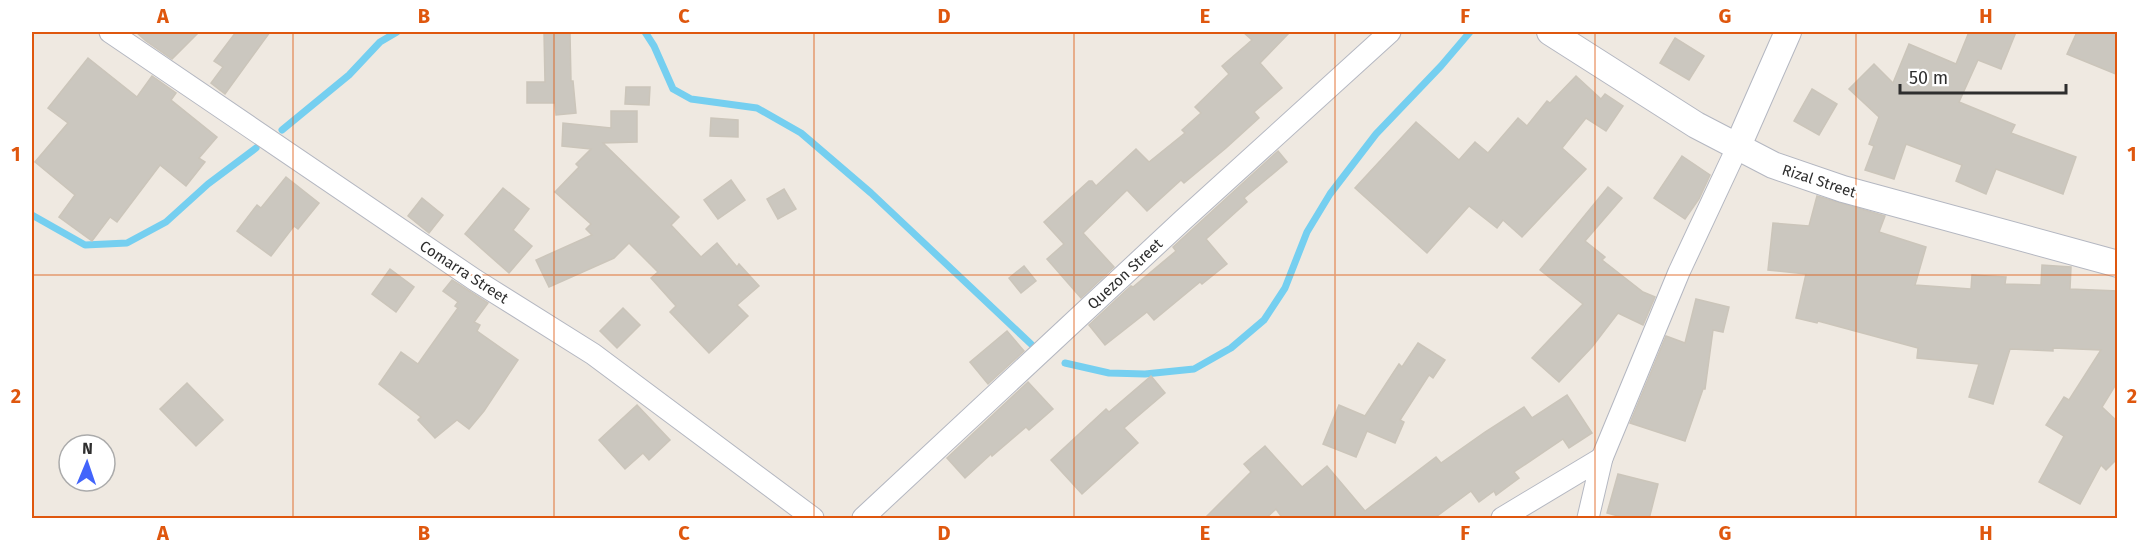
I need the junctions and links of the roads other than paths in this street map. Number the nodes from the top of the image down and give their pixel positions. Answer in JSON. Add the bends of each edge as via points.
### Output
{"nodes":[{"id":1,"x":110,"y":32,"type":"edge"},
{"id":2,"x":1389,"y":32,"type":"edge"},
{"id":3,"x":1550,"y":32,"type":"edge"},
{"id":4,"x":1788,"y":32,"type":"edge"},
{"id":5,"x":1737,"y":148,"type":"junction"},
{"id":6,"x":2118,"y":264,"type":"edge"},
{"id":7,"x":1602,"y":458,"type":"junction"},
{"id":8,"x":813,"y":519,"type":"edge"},
{"id":9,"x":863,"y":519,"type":"edge"},
{"id":10,"x":1502,"y":519,"type":"edge"},
{"id":11,"x":1588,"y":519,"type":"edge"}],
"edges":[{"from":1,"to":8,"type":"street","name":"Comarra Street","via":[[475,280],[593,354]]},
{"from":2,"to":9,"type":"street","name":"Quezon Street"},
{"from":3,"to":5,"type":"street","name":"Rizal Street"},
{"from":4,"to":5,"type":"street"},
{"from":5,"to":6,"type":"street","name":"Rizal Street","via":[[1843,189]]},
{"from":5,"to":7,"type":"street","via":[[1679,272]]},
{"from":7,"to":10,"type":"street"},
{"from":7,"to":11,"type":"street"}]}
